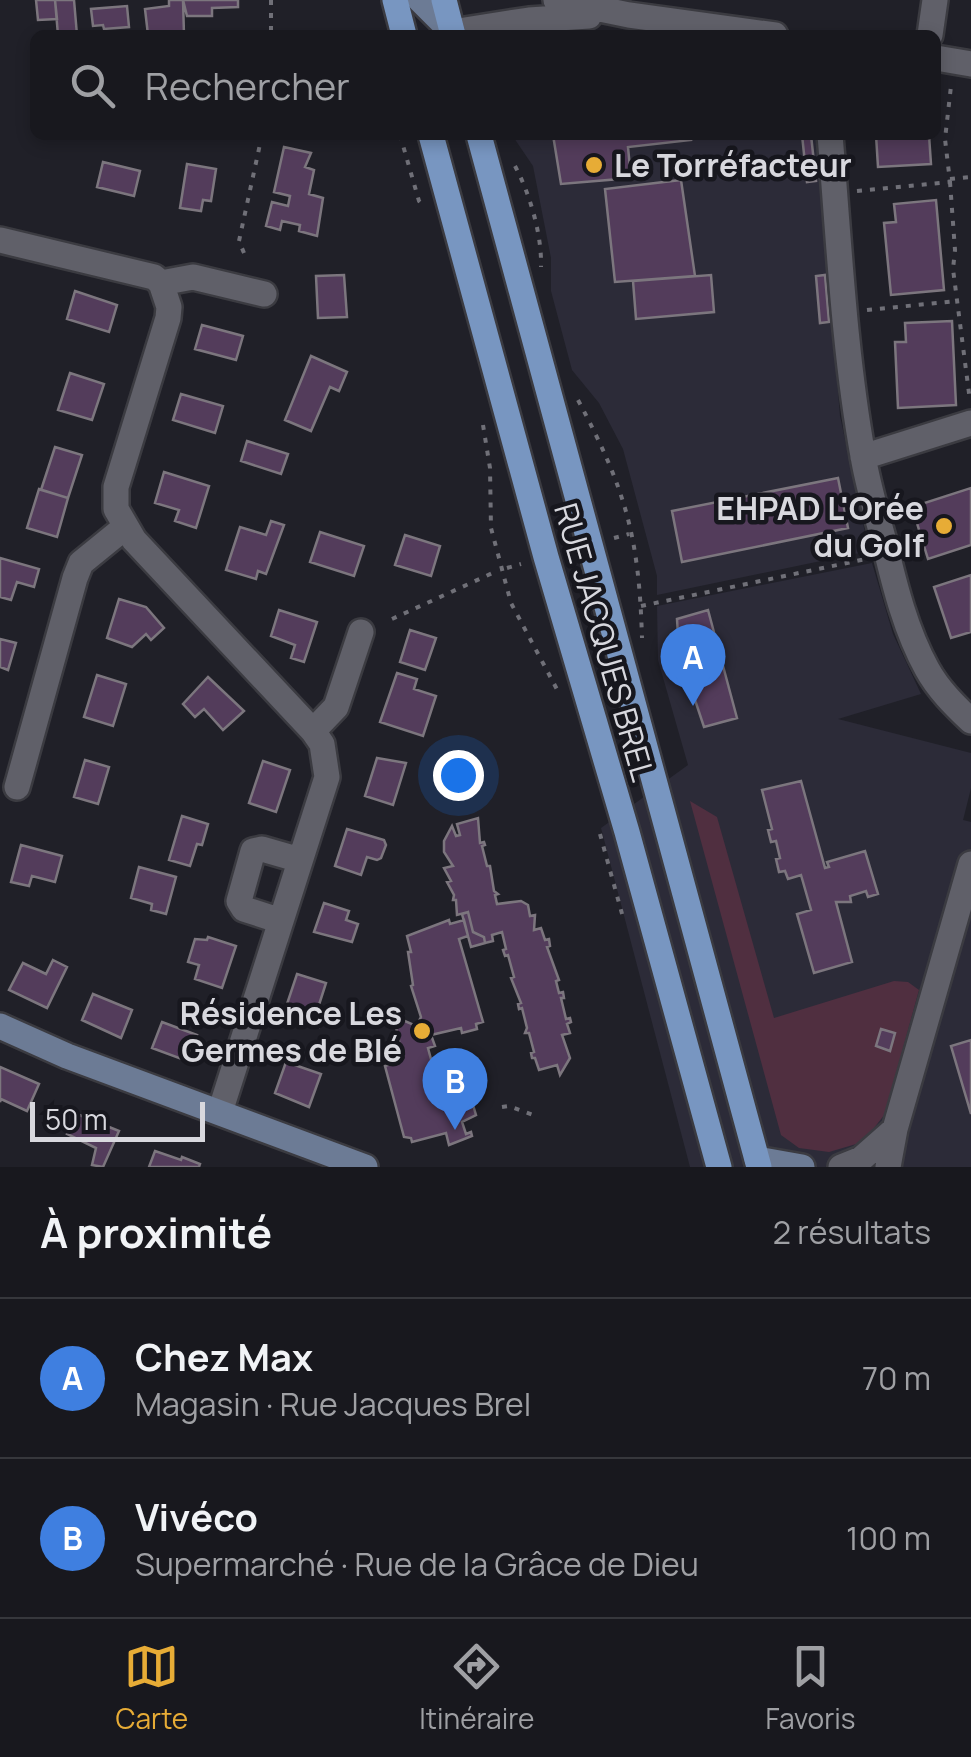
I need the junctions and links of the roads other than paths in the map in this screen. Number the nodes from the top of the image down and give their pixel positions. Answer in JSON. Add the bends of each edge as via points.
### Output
{"nodes":[{"id":1,"x":395,"y":0,"type":"edge"},
{"id":2,"x":420,"y":0,"type":"edge"},
{"id":3,"x":444,"y":0,"type":"edge"},
{"id":4,"x":556,"y":0,"type":"edge"},
{"id":5,"x":936,"y":0,"type":"edge"},
{"id":6,"x":640,"y":11,"type":"edge"},
{"id":7,"x":403,"y":30,"type":"edge"},
{"id":8,"x":448,"y":30,"type":"edge"},
{"id":9,"x":451,"y":30,"type":"edge"},
{"id":10,"x":474,"y":30,"type":"edge"},
{"id":11,"x":747,"y":30,"type":"edge"},
{"id":12,"x":931,"y":30,"type":"edge"},
{"id":13,"x":941,"y":59,"type":"edge"},
{"id":14,"x":971,"y":64,"type":"edge"},
{"id":15,"x":432,"y":140,"type":"edge"},
{"id":16,"x":480,"y":140,"type":"edge"},
{"id":17,"x":830,"y":140,"type":"edge"},
{"id":18,"x":0,"y":240,"type":"edge"},
{"id":19,"x":162,"y":283,"type":"junction"},
{"id":20,"x":264,"y":294,"type":"dead end"},
{"id":21,"x":971,"y":423,"type":"edge"},
{"id":22,"x":863,"y":458,"type":"junction"},
{"id":23,"x":124,"y":528,"type":"junction"},
{"id":24,"x":361,"y":632,"type":"dead end"},
{"id":25,"x":971,"y":721,"type":"edge"},
{"id":26,"x":312,"y":731,"type":"junction"},
{"id":27,"x":17,"y":787,"type":"dead end"},
{"id":28,"x":300,"y":860,"type":"junction"},
{"id":29,"x":971,"y":864,"type":"edge"},
{"id":30,"x":281,"y":921,"type":"junction"},
{"id":31,"x":0,"y":1026,"type":"edge"},
{"id":32,"x":220,"y":1112,"type":"junction"},
{"id":33,"x":895,"y":1129,"type":"junction"},
{"id":34,"x":758,"y":1163,"type":"edge"},
{"id":35,"x":365,"y":1167,"type":"edge"},
{"id":36,"x":719,"y":1167,"type":"edge"},
{"id":37,"x":802,"y":1167,"type":"edge"},
{"id":38,"x":841,"y":1167,"type":"edge"},
{"id":39,"x":888,"y":1167,"type":"edge"}],
"edges":[{"from":1,"to":7,"type":"main road"},
{"from":2,"to":8,"type":"street"},
{"from":3,"to":9,"type":"main road"},
{"from":4,"to":6,"type":"street"},
{"from":5,"to":12,"type":"street"},
{"from":6,"to":10,"type":"street"},
{"from":6,"to":11,"type":"street"},
{"from":13,"to":14,"type":"street"},
{"from":15,"to":36,"type":"main road","name":"RUE JACQUES BREL"},
{"from":16,"to":34,"type":"main road","name":"RUE JACQUES BREL"},
{"from":17,"to":22,"type":"street"},
{"from":18,"to":19,"type":"street"},
{"from":19,"to":20,"type":"street","via":[[192,277]]},
{"from":19,"to":23,"type":"street","via":[[168,318],[116,487]]},
{"from":21,"to":22,"type":"street"},
{"from":22,"to":25,"type":"street","via":[[915,644],[950,702]]},
{"from":23,"to":26,"type":"street"},
{"from":23,"to":27,"type":"street","via":[[81,563],[74,578]]},
{"from":24,"to":26,"type":"street","via":[[336,707]]},
{"from":26,"to":28,"type":"street","via":[[322,744],[328,777]]},
{"from":28,"to":30,"type":"street"},
{"from":28,"to":30,"type":"street","via":[[253,851],[238,901]]},
{"from":29,"to":33,"type":"street"},
{"from":30,"to":32,"type":"street"},
{"from":31,"to":32,"type":"street"},
{"from":32,"to":35,"type":"street"},
{"from":33,"to":38,"type":"street"},
{"from":33,"to":39,"type":"street"},
{"from":34,"to":37,"type":"street"}]}
